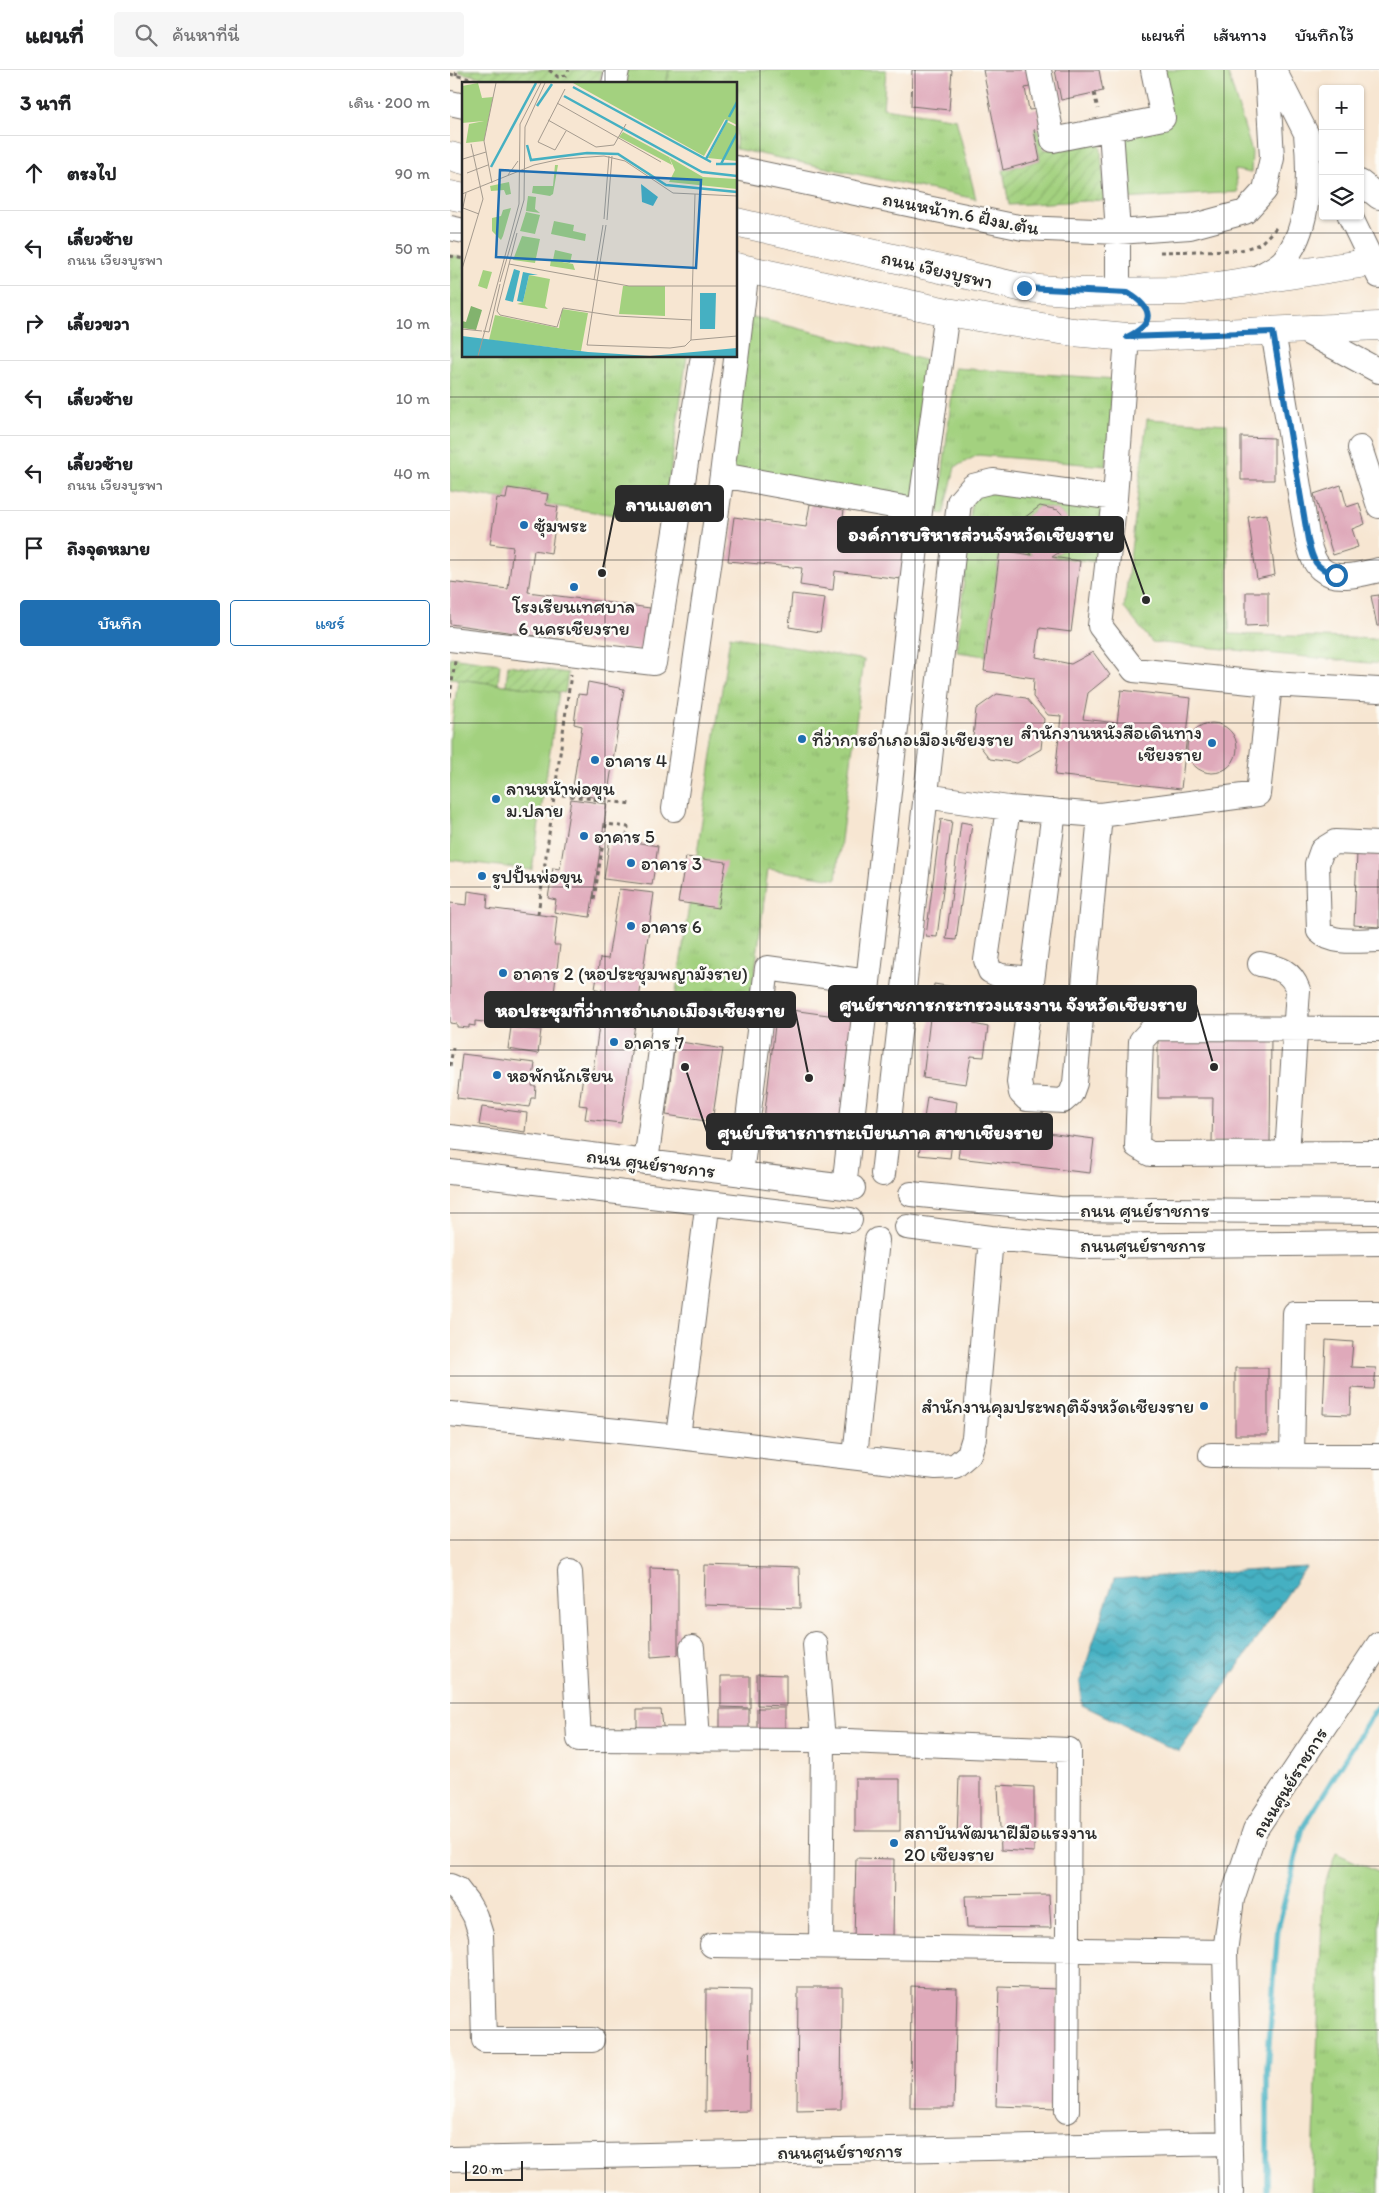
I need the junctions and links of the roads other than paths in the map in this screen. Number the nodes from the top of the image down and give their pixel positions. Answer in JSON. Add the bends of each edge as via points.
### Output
{"nodes":[{"id":1,"x":1039,"y":70,"type":"edge"},
{"id":2,"x":1153,"y":70,"type":"edge"},
{"id":3,"x":1267,"y":70,"type":"edge"},
{"id":4,"x":1274,"y":70,"type":"edge"},
{"id":5,"x":1111,"y":130,"type":"junction"},
{"id":6,"x":1314,"y":141,"type":"edge"},
{"id":7,"x":1319,"y":155,"type":"edge"},
{"id":8,"x":738,"y":168,"type":"edge"},
{"id":9,"x":1364,"y":185,"type":"edge"},
{"id":10,"x":1379,"y":197,"type":"edge"},
{"id":11,"x":1352,"y":220,"type":"edge"},
{"id":12,"x":738,"y":222,"type":"edge"},
{"id":13,"x":1118,"y":232,"type":"junction"},
{"id":14,"x":1377,"y":266,"type":"edge"},
{"id":15,"x":742,"y":268,"type":"edge"},
{"id":16,"x":1253,"y":280,"type":"junction"},
{"id":17,"x":1123,"y":293,"type":"junction"},
{"id":18,"x":738,"y":309,"type":"edge"},
{"id":19,"x":947,"y":312,"type":"junction"},
{"id":20,"x":1379,"y":326,"type":"edge"},
{"id":21,"x":1303,"y":330,"type":"junction"},
{"id":22,"x":1273,"y":332,"type":"junction"},
{"id":23,"x":1127,"y":337,"type":"junction"},
{"id":24,"x":704,"y":358,"type":"edge"},
{"id":25,"x":733,"y":358,"type":"edge"},
{"id":26,"x":1379,"y":370,"type":"edge"},
{"id":27,"x":1360,"y":448,"type":"dead end"},
{"id":28,"x":722,"y":475,"type":"junction"},
{"id":29,"x":1115,"y":498,"type":"junction"},
{"id":30,"x":1379,"y":506,"type":"edge"},
{"id":31,"x":920,"y":511,"type":"junction"},
{"id":32,"x":1379,"y":570,"type":"edge"},
{"id":33,"x":453,"y":647,"type":"edge"},
{"id":34,"x":1270,"y":684,"type":"junction"},
{"id":35,"x":1379,"y":690,"type":"edge"},
{"id":36,"x":925,"y":796,"type":"junction"},
{"id":37,"x":1008,"y":808,"type":"junction"},
{"id":38,"x":674,"y":809,"type":"dead end"},
{"id":39,"x":1054,"y":811,"type":"junction"},
{"id":40,"x":1100,"y":815,"type":"junction"},
{"id":41,"x":1379,"y":844,"type":"edge"},
{"id":42,"x":1379,"y":940,"type":"edge"},
{"id":43,"x":1260,"y":964,"type":"dead end"},
{"id":44,"x":1031,"y":979,"type":"junction"},
{"id":45,"x":868,"y":982,"type":"junction"},
{"id":46,"x":665,"y":1020,"type":"dead end"},
{"id":47,"x":1296,"y":1029,"type":"junction"},
{"id":48,"x":1379,"y":1029,"type":"edge"},
{"id":49,"x":450,"y":1137,"type":"edge"},
{"id":50,"x":1379,"y":1153,"type":"edge"},
{"id":51,"x":1287,"y":1154,"type":"junction"},
{"id":52,"x":646,"y":1162,"type":"junction"},
{"id":53,"x":450,"y":1172,"type":"edge"},
{"id":54,"x":741,"y":1174,"type":"junction"},
{"id":55,"x":883,"y":1174,"type":"junction"},
{"id":56,"x":848,"y":1188,"type":"junction"},
{"id":57,"x":911,"y":1194,"type":"junction"},
{"id":58,"x":1379,"y":1212,"type":"edge"},
{"id":59,"x":706,"y":1216,"type":"dead end"},
{"id":60,"x":850,"y":1220,"type":"junction"},
{"id":61,"x":907,"y":1227,"type":"junction"},
{"id":62,"x":992,"y":1238,"type":"junction"},
{"id":63,"x":877,"y":1240,"type":"junction"},
{"id":64,"x":1379,"y":1244,"type":"edge"},
{"id":65,"x":1379,"y":1312,"type":"edge"},
{"id":66,"x":450,"y":1414,"type":"edge"},
{"id":67,"x":678,"y":1437,"type":"junction"},
{"id":68,"x":1211,"y":1455,"type":"dead end"},
{"id":69,"x":1292,"y":1455,"type":"junction"},
{"id":70,"x":1379,"y":1456,"type":"edge"},
{"id":71,"x":855,"y":1457,"type":"junction"},
{"id":72,"x":570,"y":1572,"type":"dead end"},
{"id":73,"x":815,"y":1644,"type":"dead end"},
{"id":74,"x":1379,"y":1644,"type":"edge"},
{"id":75,"x":692,"y":1648,"type":"dead end"},
{"id":76,"x":698,"y":1740,"type":"junction"},
{"id":77,"x":823,"y":1740,"type":"junction"},
{"id":78,"x":450,"y":1886,"type":"edge"},
{"id":79,"x":712,"y":1945,"type":"dead end"},
{"id":80,"x":821,"y":1946,"type":"junction"},
{"id":81,"x":1068,"y":1950,"type":"junction"},
{"id":82,"x":1225,"y":1952,"type":"junction"},
{"id":83,"x":592,"y":2040,"type":"dead end"},
{"id":84,"x":1067,"y":2111,"type":"dead end"},
{"id":85,"x":1230,"y":2143,"type":"junction"},
{"id":86,"x":450,"y":2159,"type":"edge"},
{"id":87,"x":1231,"y":2193,"type":"edge"}],
"edges":[{"from":1,"to":5,"type":"street","via":[[1053,140]]},
{"from":2,"to":5,"type":"street","via":[[1163,118]]},
{"from":3,"to":13,"type":"street","name":"ถนนหน้าท.6 ฝั่งม.ต้น","via":[[1272,158],[1265,190],[1245,212],[1190,227]]},
{"from":4,"to":6,"type":"street"},
{"from":5,"to":13,"type":"street"},
{"from":6,"to":7,"type":"street"},
{"from":6,"to":16,"type":"street","via":[[1304,214],[1296,241],[1283,262]]},
{"from":8,"to":13,"type":"street","name":"ถนนหน้าท.6 ฝั่งม.ต้น","via":[[1023,228]]},
{"from":9,"to":10,"type":"street"},
{"from":11,"to":14,"type":"street"},
{"from":12,"to":17,"type":"main road","name":"ถนน เวียงบูรพา","via":[[1024,288]]},
{"from":13,"to":17,"type":"street"},
{"from":14,"to":16,"type":"main road","name":"ถนน เวียงบูรพา"},
{"from":15,"to":18,"type":"street"},
{"from":15,"to":19,"type":"main road","name":"ถนน เวียงบูรพา"},
{"from":16,"to":17,"type":"main road","name":"ถนน เวียงบูรพา","via":[[1185,291]]},
{"from":17,"to":23,"type":"main road","via":[[1141,301],[1148,316],[1146,325]]},
{"from":19,"to":23,"type":"main road","name":"ถนน เวียงบูรพา"},
{"from":19,"to":31,"type":"street"},
{"from":20,"to":21,"type":"main road","name":"ถนน เวียงบูรพา"},
{"from":21,"to":22,"type":"main road","name":"ถนน เวียงบูรพา"},
{"from":21,"to":26,"type":"street"},
{"from":22,"to":23,"type":"main road","name":"ถนน เวียงบูรพา"},
{"from":22,"to":32,"type":"street","via":[[1313,558],[1321,570],[1336,575],[1353,576]]},
{"from":23,"to":29,"type":"street"},
{"from":24,"to":33,"type":"street","via":[[654,663],[573,653]]},
{"from":25,"to":28,"type":"street"},
{"from":27,"to":30,"type":"street"},
{"from":28,"to":31,"type":"street"},
{"from":28,"to":38,"type":"street"},
{"from":29,"to":34,"type":"street","via":[[1100,626],[1134,670]]},
{"from":29,"to":36,"type":"street","via":[[993,482],[973,486],[959,502]]},
{"from":31,"to":45,"type":"street"},
{"from":34,"to":35,"type":"street"},
{"from":34,"to":40,"type":"street","via":[[1258,794]]},
{"from":36,"to":37,"type":"street"},
{"from":36,"to":55,"type":"street"},
{"from":37,"to":39,"type":"street"},
{"from":37,"to":44,"type":"street","via":[[986,960],[990,972]]},
{"from":39,"to":40,"type":"street"},
{"from":39,"to":44,"type":"street"},
{"from":40,"to":44,"type":"street","via":[[1074,1083],[1071,1094],[1063,1101],[1027,1099],[1021,1093],[1019,1082]]},
{"from":41,"to":42,"type":"street","via":[[1335,842],[1322,850],[1317,864],[1319,931],[1332,939]]},
{"from":43,"to":47,"type":"street","via":[[1281,968],[1295,980],[1298,990]]},
{"from":45,"to":54,"type":"street","via":[[767,968]]},
{"from":45,"to":56,"type":"street"},
{"from":46,"to":52,"type":"street"},
{"from":47,"to":48,"type":"street"},
{"from":47,"to":51,"type":"street"},
{"from":47,"to":51,"type":"street","via":[[1153,1028],[1141,1041],[1137,1146],[1150,1154]]},
{"from":49,"to":52,"type":"street","name":"ถนน ศูนย์ราชการ"},
{"from":50,"to":51,"type":"street"},
{"from":52,"to":54,"type":"street","name":"ถนน ศูนย์ราชการ"},
{"from":53,"to":60,"type":"street","name":"ถนน ศูนย์ราชการ"},
{"from":54,"to":56,"type":"street","name":"ถนน ศูนย์ราชการ"},
{"from":55,"to":56,"type":"street","via":[[866,1177]]},
{"from":55,"to":57,"type":"street","via":[[900,1180]]},
{"from":56,"to":60,"type":"street"},
{"from":57,"to":58,"type":"street","name":"ถนน ศูนย์ราชการ","via":[[1060,1210]]},
{"from":57,"to":61,"type":"street","via":[[914,1206]]},
{"from":59,"to":67,"type":"street"},
{"from":60,"to":63,"type":"street","via":[[856,1230]]},
{"from":61,"to":62,"type":"street","name":"ถนนศูนย์ราชการ"},
{"from":61,"to":63,"type":"street","via":[[888,1240]]},
{"from":62,"to":64,"type":"street","name":"ถนนศูนย์ราชการ","via":[[1081,1246]]},
{"from":62,"to":71,"type":"street","via":[[974,1438],[969,1454],[955,1466],[936,1467]]},
{"from":63,"to":71,"type":"street"},
{"from":65,"to":69,"type":"street","via":[[1295,1313]]},
{"from":66,"to":67,"type":"street"},
{"from":67,"to":71,"type":"street"},
{"from":68,"to":69,"type":"street"},
{"from":69,"to":70,"type":"street"},
{"from":72,"to":76,"type":"street","via":[[579,1740]]},
{"from":73,"to":77,"type":"street"},
{"from":74,"to":82,"type":"street","name":"ถนนศูนย์ราชการ","via":[[1255,1830],[1232,1899]]},
{"from":75,"to":76,"type":"street"},
{"from":76,"to":77,"type":"street"},
{"from":77,"to":80,"type":"street"},
{"from":77,"to":81,"type":"street","via":[[1069,1750]]},
{"from":78,"to":83,"type":"street","via":[[457,1889],[467,1902],[481,1935],[484,2040]]},
{"from":79,"to":80,"type":"street"},
{"from":80,"to":81,"type":"street"},
{"from":81,"to":82,"type":"street"},
{"from":81,"to":84,"type":"street"},
{"from":82,"to":85,"type":"street","name":"ถนนศูนย์ราชการ"},
{"from":85,"to":86,"type":"street","name":"ถนนศูนย์ราชการ"},
{"from":85,"to":87,"type":"street","name":"ถนนศูนย์ราชการ"}]}
